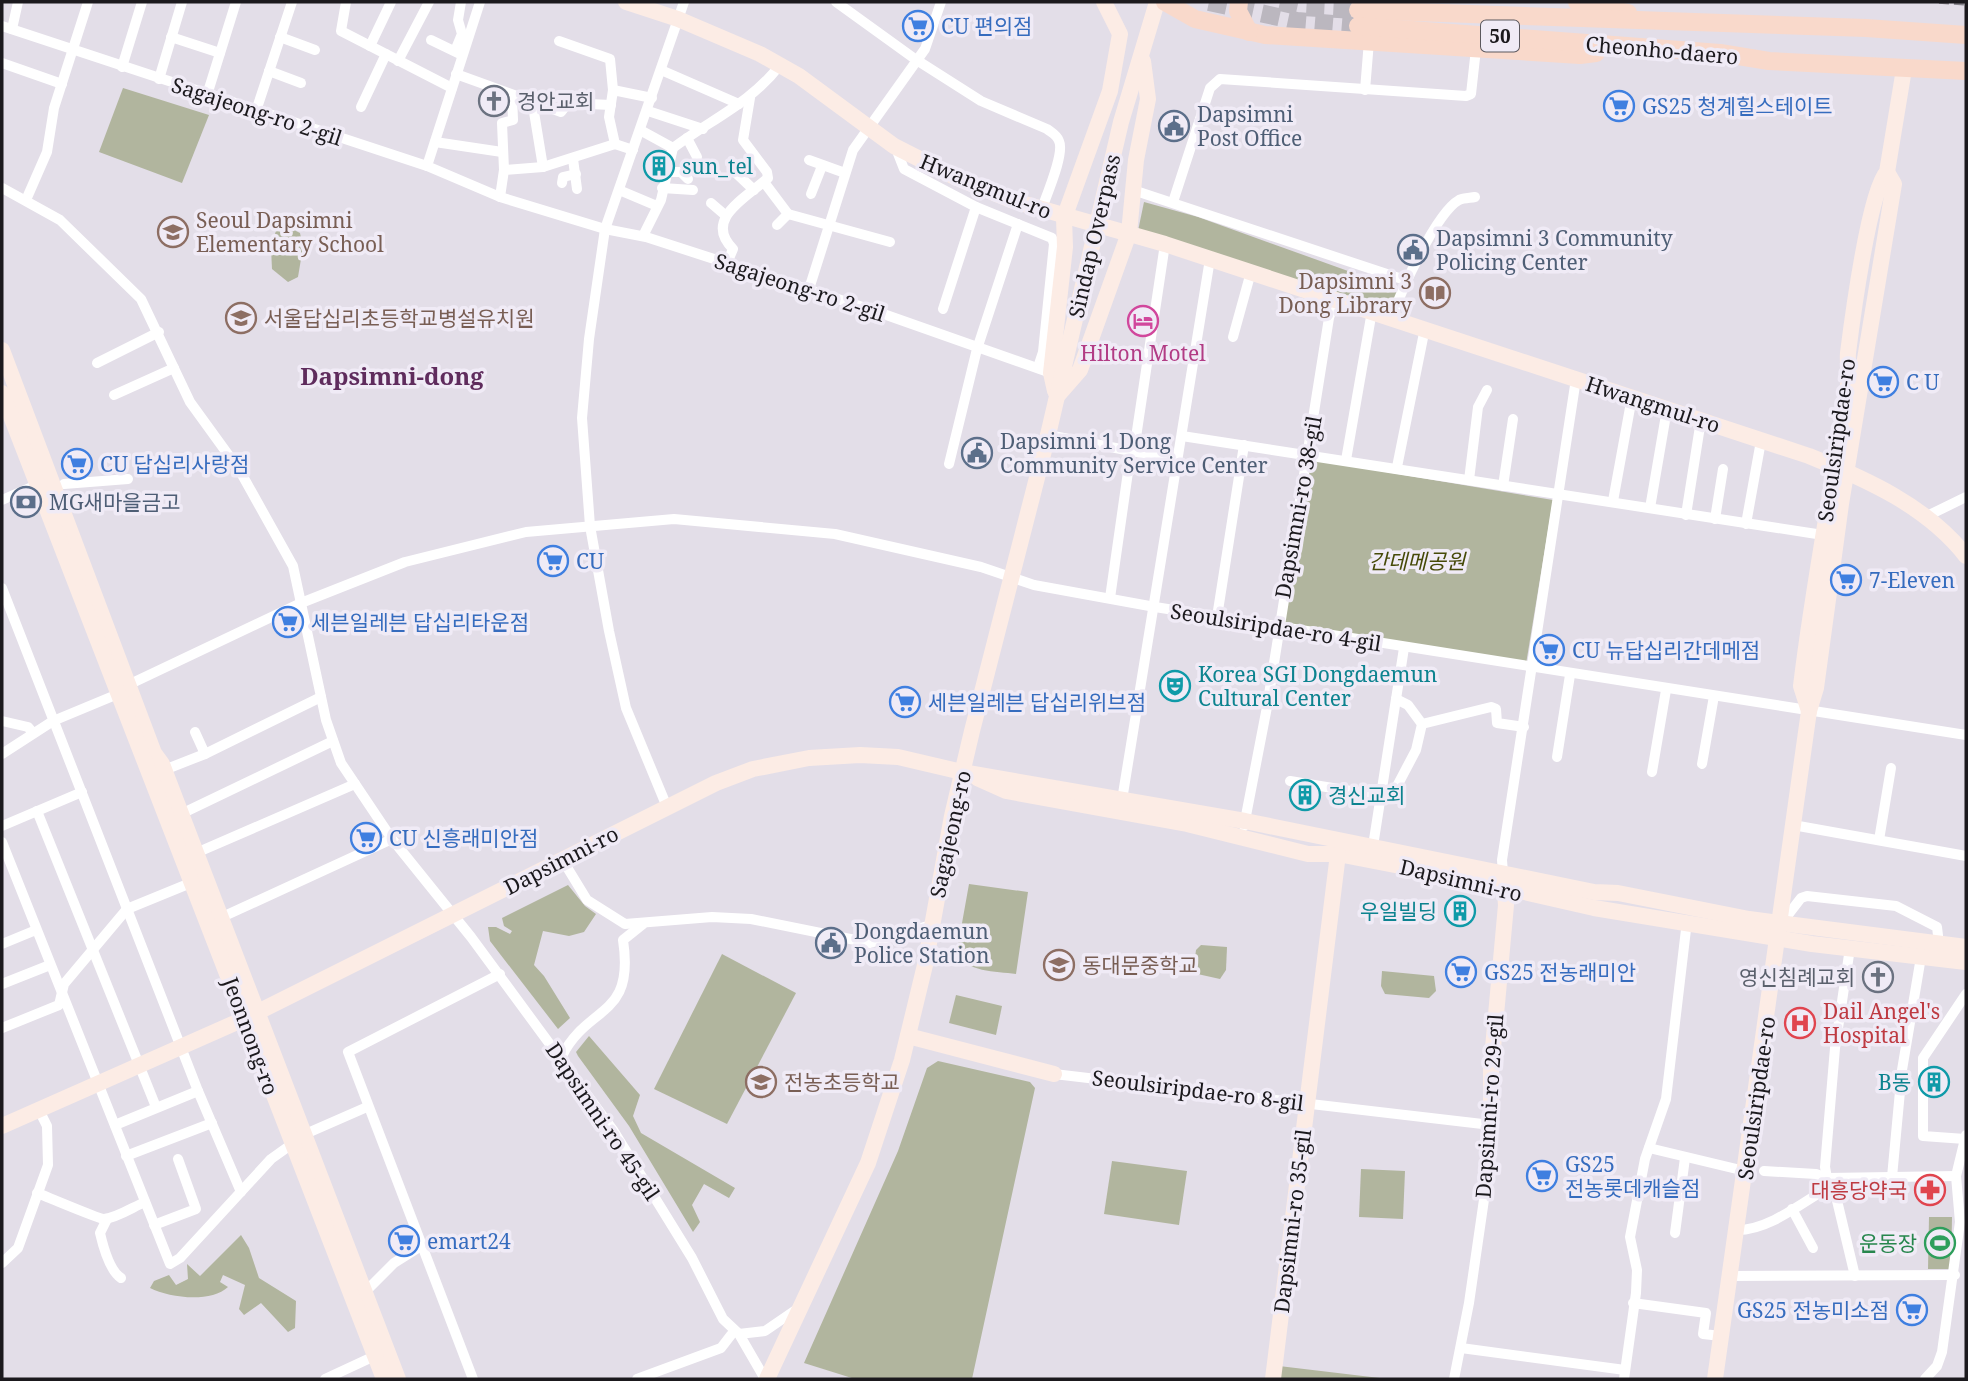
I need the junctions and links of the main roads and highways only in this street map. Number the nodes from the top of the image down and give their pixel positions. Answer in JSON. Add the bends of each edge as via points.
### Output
{"nodes":[{"id":1,"x":626,"y":2,"type":"edge"},
{"id":2,"x":1104,"y":2,"type":"edge"},
{"id":3,"x":1157,"y":2,"type":"edge"},
{"id":4,"x":1165,"y":2,"type":"edge"},
{"id":5,"x":1239,"y":2,"type":"edge"},
{"id":6,"x":1577,"y":2,"type":"edge"},
{"id":7,"x":1662,"y":22,"type":"junction"},
{"id":8,"x":1362,"y":26,"type":"junction"},
{"id":9,"x":1249,"y":32,"type":"junction"},
{"id":10,"x":1966,"y":35,"type":"edge"},
{"id":11,"x":1641,"y":48,"type":"junction"},
{"id":12,"x":1142,"y":55,"type":"junction"},
{"id":13,"x":1904,"y":69,"type":"junction"},
{"id":14,"x":1966,"y":71,"type":"edge"},
{"id":15,"x":1110,"y":92,"type":"junction"},
{"id":16,"x":1064,"y":218,"type":"junction"},
{"id":17,"x":1129,"y":233,"type":"junction"},
{"id":18,"x":2,"y":350,"type":"edge"},
{"id":19,"x":1067,"y":350,"type":"joint"},
{"id":20,"x":2,"y":393,"type":"edge"},
{"id":21,"x":1057,"y":397,"type":"junction"},
{"id":22,"x":1841,"y":469,"type":"junction"},
{"id":23,"x":50,"y":482,"type":"junction"},
{"id":24,"x":1966,"y":556,"type":"edge"},
{"id":25,"x":123,"y":689,"type":"junction"},
{"id":26,"x":1809,"y":711,"type":"junction"},
{"id":27,"x":962,"y":772,"type":"junction"},
{"id":28,"x":1338,"y":854,"type":"junction"},
{"id":29,"x":1504,"y":881,"type":"junction"},
{"id":30,"x":1780,"y":931,"type":"junction"},
{"id":31,"x":1966,"y":947,"type":"edge"},
{"id":32,"x":1966,"y":962,"type":"edge"},
{"id":33,"x":250,"y":1016,"type":"junction"},
{"id":34,"x":908,"y":1036,"type":"junction"},
{"id":35,"x":1054,"y":1074,"type":"road end"},
{"id":36,"x":1491,"y":1125,"type":"road end"},
{"id":37,"x":2,"y":1126,"type":"edge"},
{"id":38,"x":297,"y":1140,"type":"junction"},
{"id":39,"x":381,"y":1353,"type":"junction"},
{"id":40,"x":384,"y":1379,"type":"edge"},
{"id":41,"x":398,"y":1379,"type":"edge"},
{"id":42,"x":766,"y":1379,"type":"edge"},
{"id":43,"x":1273,"y":1379,"type":"edge"},
{"id":44,"x":1715,"y":1379,"type":"edge"}],
"edges":[{"from":1,"to":16,"type":"main road","name":"Hwangmul-ro","via":[[739,44],[780,65],[894,146],[955,177]]},
{"from":2,"to":15,"type":"main road","via":[[1120,34]]},
{"from":3,"to":12,"type":"main road"},
{"from":4,"to":9,"type":"main road","via":[[1195,19]]},
{"from":5,"to":9,"type":"main road","via":[[1238,11]]},
{"from":6,"to":7,"type":"main road"},
{"from":7,"to":8,"type":"main road","name":"Cheonho-daero"},
{"from":7,"to":10,"type":"main road","name":"Cheonho-daero"},
{"from":8,"to":9,"type":"main road"},
{"from":8,"to":11,"type":"main road","name":"Cheonho-daero","number":"50"},
{"from":8,"to":11,"type":"main road","via":[[1476,48],[1580,55]]},
{"from":11,"to":13,"type":"main road","name":"Cheonho-daero","number":"50"},
{"from":12,"to":15,"type":"main road"},
{"from":12,"to":17,"type":"main road","via":[[1149,99]]},
{"from":12,"to":19,"type":"main road","name":"Sindap Overpass","via":[[1121,122]]},
{"from":13,"to":14,"type":"main road","name":"Cheonho-daero","number":"50"},
{"from":13,"to":22,"type":"main road","name":"Seoulsiripdae-ro","via":[[1887,172],[1894,184]]},
{"from":15,"to":16,"type":"main road"},
{"from":16,"to":17,"type":"main road","name":"Hwangmul-ro"},
{"from":16,"to":21,"type":"main road","via":[[1065,247],[1045,370]]},
{"from":17,"to":21,"type":"main road","via":[[1080,370]]},
{"from":17,"to":22,"type":"main road","name":"Hwangmul-ro"},
{"from":18,"to":23,"type":"main road","name":"Jeonnong-ro"},
{"from":19,"to":21,"type":"main road","name":"Sagajeong-ro"},
{"from":20,"to":23,"type":"main road","name":"Jeonnong-ro"},
{"from":21,"to":27,"type":"main road","name":"Sagajeong-ro"},
{"from":22,"to":24,"type":"main road","name":"Hwangmul-ro","via":[[1925,517]]},
{"from":22,"to":26,"type":"main road","name":"Seoulsiripdae-ro","via":[[1816,688]]},
{"from":22,"to":26,"type":"main road","name":"Seoulsiripdae-ro","via":[[1823,535],[1801,686]]},
{"from":23,"to":25,"type":"main road","name":"Jeonnong-ro","via":[[115,643]]},
{"from":25,"to":33,"type":"main road","name":"Jeonnong-ro","via":[[193,882]]},
{"from":25,"to":33,"type":"main road","name":"Jeonnong-ro","via":[[164,770],[220,918]]},
{"from":26,"to":30,"type":"main road","name":"Seoulsiripdae-ro"},
{"from":27,"to":28,"type":"main road","name":"Dapsimni-ro","via":[[1006,791],[1187,824],[1308,854]]},
{"from":27,"to":29,"type":"main road","name":"Dapsimni-ro","via":[[1373,846]]},
{"from":27,"to":33,"type":"main road","name":"Dapsimni-ro","via":[[898,757],[809,758],[753,769],[667,807]]},
{"from":27,"to":34,"type":"main road","name":"Sagajeong-ro"},
{"from":28,"to":29,"type":"main road","name":"Dapsimni-ro","via":[[1472,880]]},
{"from":28,"to":43,"type":"main road","name":"Dapsimni-ro 35-gil"},
{"from":29,"to":30,"type":"main road","name":"Dapsimni-ro"},
{"from":29,"to":30,"type":"main road","name":"Dapsimni-ro","via":[[1594,908]]},
{"from":29,"to":36,"type":"main road","name":"Dapsimni-ro 29-gil"},
{"from":30,"to":31,"type":"main road","name":"Dapsimni-ro"},
{"from":30,"to":32,"type":"main road","name":"Dapsimni-ro","via":[[1850,948]]},
{"from":30,"to":44,"type":"main road","name":"Seoulsiripdae-ro"},
{"from":33,"to":37,"type":"main road","name":"Dapsimni-ro"},
{"from":33,"to":38,"type":"main road","name":"Jeonnong-ro"},
{"from":34,"to":35,"type":"main road","name":"Seoulsiripdae-ro 8-gil"},
{"from":34,"to":42,"type":"main road","name":"Sagajeong-ro","via":[[868,1163]]},
{"from":38,"to":39,"type":"main road","name":"Jeonnong-ro"},
{"from":38,"to":39,"type":"main road","name":"Jeonnong-ro","via":[[364,1293]]},
{"from":39,"to":40,"type":"main road","name":"Jeonnong-ro"},
{"from":39,"to":41,"type":"main road","name":"Jeonnong-ro"}]}
